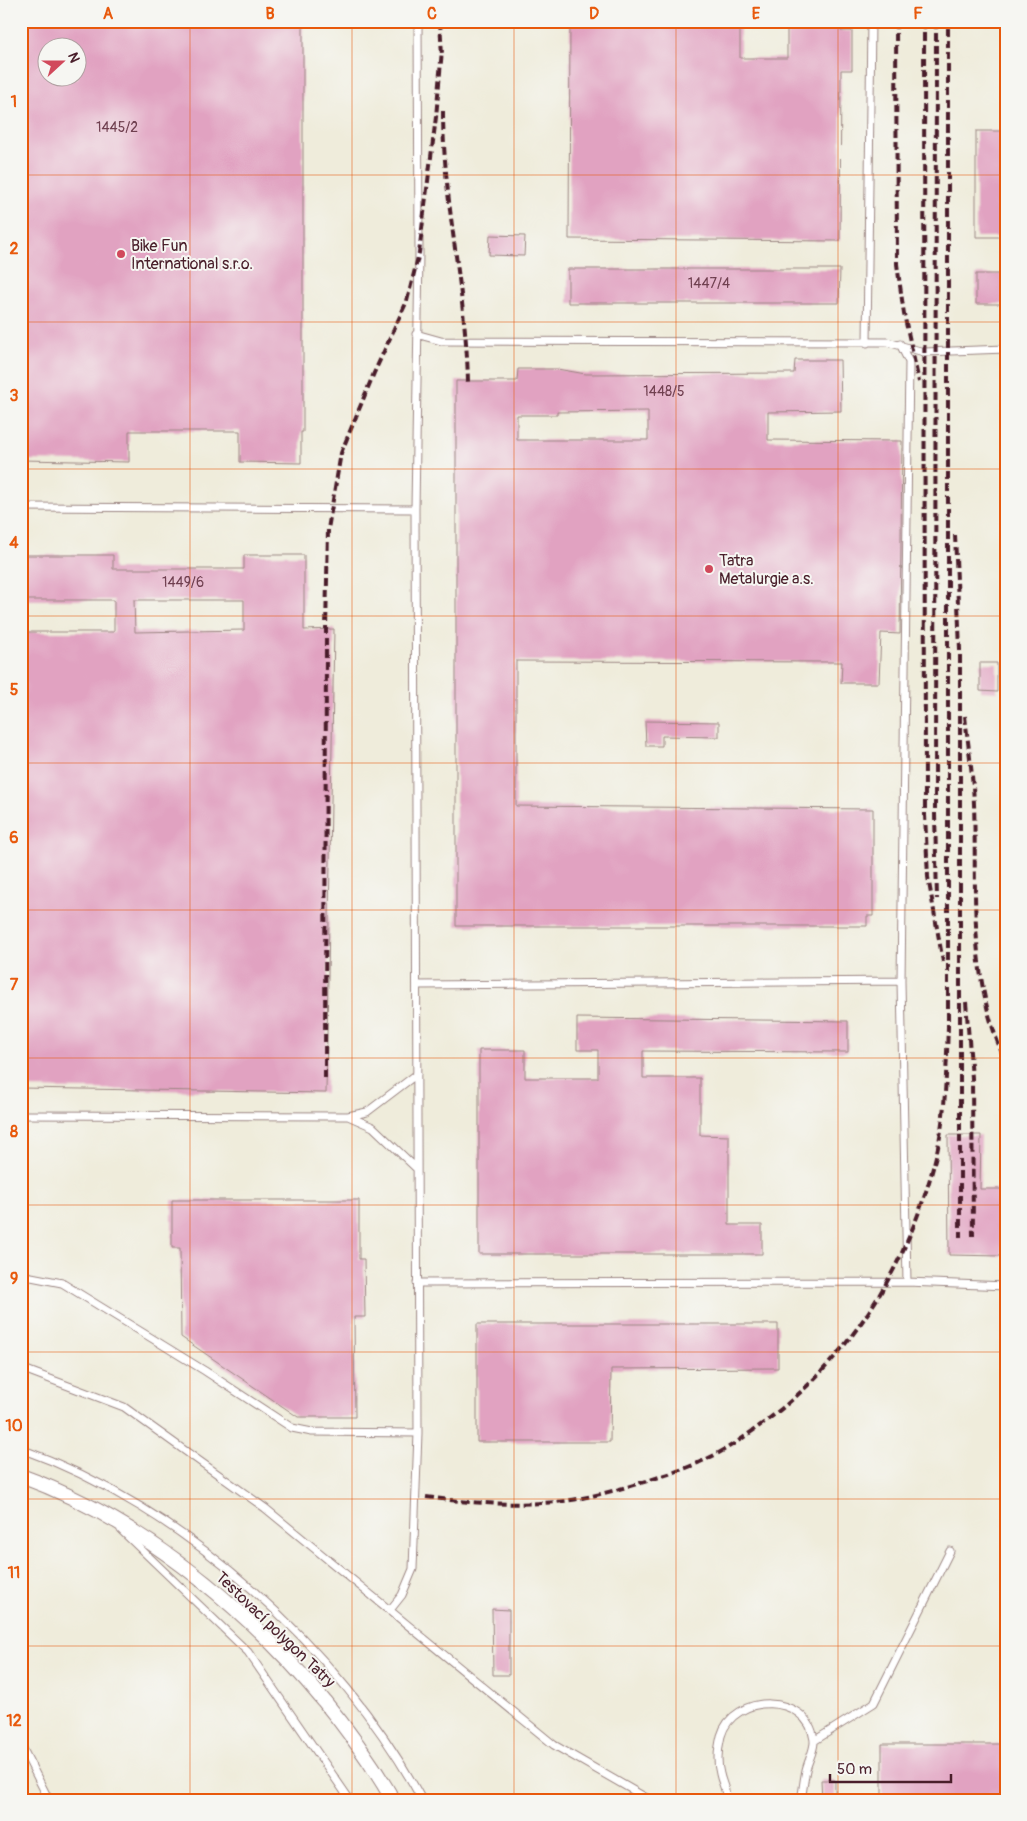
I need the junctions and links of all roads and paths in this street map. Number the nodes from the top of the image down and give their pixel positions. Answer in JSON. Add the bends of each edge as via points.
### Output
{"nodes":[{"id":1,"x":418,"y":21,"type":"edge"},
{"id":2,"x":871,"y":21,"type":"edge"},
{"id":3,"x":416,"y":334,"type":"junction"},
{"id":4,"x":867,"y":343,"type":"junction"},
{"id":5,"x":900,"y":344,"type":"junction"},
{"id":6,"x":1006,"y":349,"type":"edge"},
{"id":7,"x":21,"y":507,"type":"edge"},
{"id":8,"x":415,"y":510,"type":"junction"},
{"id":9,"x":901,"y":981,"type":"junction"},
{"id":10,"x":416,"y":985,"type":"junction"},
{"id":11,"x":417,"y":1074,"type":"junction"},
{"id":12,"x":21,"y":1115,"type":"edge"},
{"id":13,"x":348,"y":1116,"type":"junction"},
{"id":14,"x":417,"y":1168,"type":"junction"},
{"id":15,"x":21,"y":1275,"type":"edge"},
{"id":16,"x":907,"y":1282,"type":"junction"},
{"id":17,"x":418,"y":1283,"type":"junction"},
{"id":18,"x":1006,"y":1286,"type":"edge"},
{"id":19,"x":21,"y":1368,"type":"edge"},
{"id":20,"x":418,"y":1433,"type":"junction"},
{"id":21,"x":21,"y":1449,"type":"edge"},
{"id":22,"x":21,"y":1476,"type":"edge"},
{"id":23,"x":104,"y":1514,"type":"junction"},
{"id":24,"x":950,"y":1550,"type":"dead end"},
{"id":25,"x":390,"y":1610,"type":"junction"},
{"id":26,"x":814,"y":1741,"type":"junction"},
{"id":27,"x":21,"y":1745,"type":"edge"},
{"id":28,"x":348,"y":1797,"type":"dead end"},
{"id":29,"x":49,"y":1800,"type":"edge"},
{"id":30,"x":393,"y":1800,"type":"edge"},
{"id":31,"x":422,"y":1800,"type":"edge"},
{"id":32,"x":650,"y":1800,"type":"edge"},
{"id":33,"x":726,"y":1800,"type":"edge"},
{"id":34,"x":801,"y":1800,"type":"edge"}],
"edges":[{"from":1,"to":3,"type":"lane"},
{"from":2,"to":4,"type":"lane"},
{"from":3,"to":4,"type":"lane","via":[[441,341]]},
{"from":3,"to":8,"type":"lane"},
{"from":4,"to":5,"type":"lane"},
{"from":5,"to":6,"type":"lane","via":[[924,352]]},
{"from":5,"to":9,"type":"lane","via":[[909,362]]},
{"from":7,"to":8,"type":"lane"},
{"from":8,"to":10,"type":"lane"},
{"from":9,"to":10,"type":"lane"},
{"from":9,"to":16,"type":"lane"},
{"from":10,"to":11,"type":"lane"},
{"from":11,"to":13,"type":"lane","via":[[367,1112]]},
{"from":11,"to":14,"type":"lane"},
{"from":12,"to":13,"type":"lane"},
{"from":13,"to":14,"type":"lane","via":[[373,1127]]},
{"from":14,"to":17,"type":"lane"},
{"from":15,"to":20,"type":"lane","via":[[62,1283],[292,1428],[312,1432]]},
{"from":16,"to":17,"type":"lane"},
{"from":16,"to":18,"type":"lane"},
{"from":17,"to":20,"type":"lane"},
{"from":19,"to":25,"type":"lane","via":[[124,1406],[265,1508]]},
{"from":20,"to":25,"type":"lane","via":[[413,1569],[402,1595]]},
{"from":21,"to":31,"type":"lane","via":[[56,1462],[116,1492],[166,1522],[259,1596],[343,1683],[380,1732]]},
{"from":22,"to":23,"type":"street","name":"Testovací polygon Tatry"},
{"from":23,"to":28,"type":"lane","via":[[248,1652]]},
{"from":23,"to":30,"type":"street","name":"Testovací polygon Tatry","via":[[197,1577],[283,1656],[323,1699]]},
{"from":24,"to":26,"type":"lane","via":[[874,1704]]},
{"from":25,"to":32,"type":"lane","via":[[554,1745]]},
{"from":26,"to":33,"type":"lane","via":[[799,1713],[787,1707],[759,1704],[735,1714],[726,1723],[719,1748]]},
{"from":26,"to":34,"type":"lane"},
{"from":27,"to":29,"type":"lane"}]}
